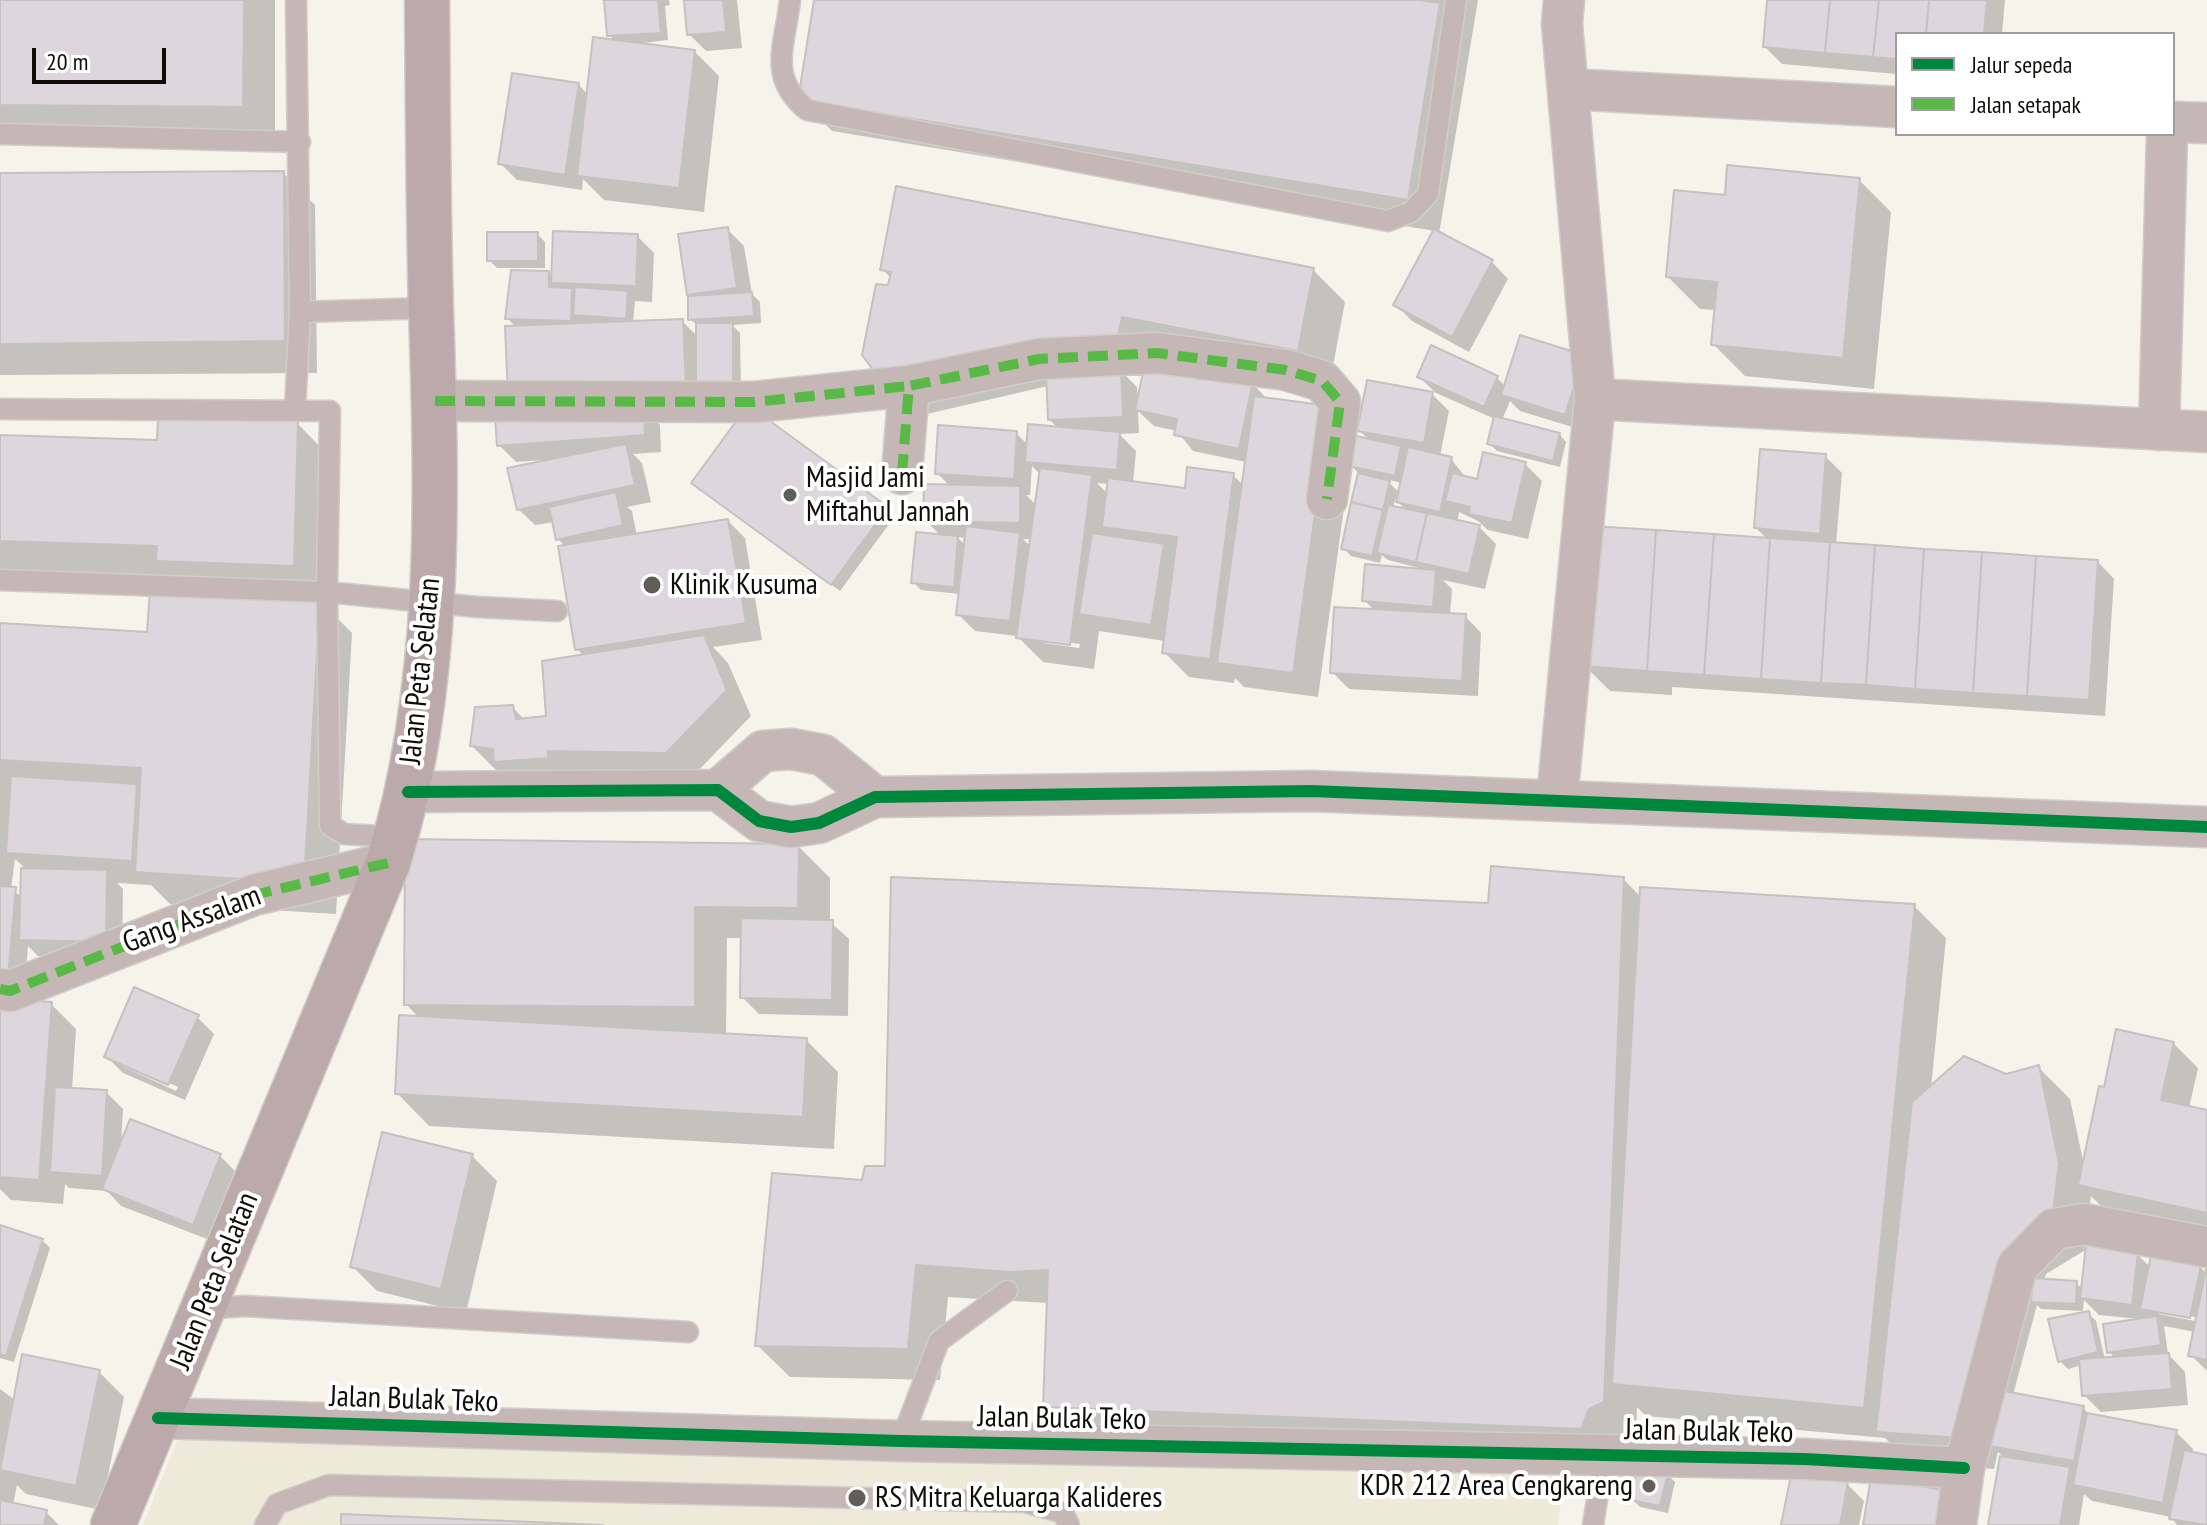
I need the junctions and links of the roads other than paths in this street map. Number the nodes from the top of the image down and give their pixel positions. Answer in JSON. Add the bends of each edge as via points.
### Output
{"nodes":[{"id":1,"x":296,"y":0,"type":"edge"},
{"id":2,"x":427,"y":0,"type":"edge"},
{"id":3,"x":790,"y":0,"type":"edge"},
{"id":4,"x":1456,"y":0,"type":"edge"},
{"id":5,"x":1564,"y":0,"type":"edge"},
{"id":6,"x":1568,"y":89,"type":"junction"},
{"id":7,"x":1895,"y":107,"type":"edge"},
{"id":8,"x":2175,"y":122,"type":"edge"},
{"id":9,"x":2207,"y":123,"type":"edge"},
{"id":10,"x":0,"y":134,"type":"edge"},
{"id":11,"x":2167,"y":136,"type":"edge"},
{"id":12,"x":300,"y":142,"type":"junction"},
{"id":13,"x":431,"y":308,"type":"junction"},
{"id":14,"x":300,"y":312,"type":"junction"},
{"id":15,"x":909,"y":386,"type":"junction"},
{"id":16,"x":1595,"y":399,"type":"junction"},
{"id":17,"x":435,"y":401,"type":"junction"},
{"id":18,"x":0,"y":409,"type":"edge"},
{"id":19,"x":295,"y":409,"type":"junction"},
{"id":20,"x":2159,"y":430,"type":"junction"},
{"id":21,"x":2207,"y":432,"type":"edge"},
{"id":22,"x":902,"y":474,"type":"dead end"},
{"id":23,"x":1327,"y":499,"type":"dead end"},
{"id":24,"x":0,"y":580,"type":"edge"},
{"id":25,"x":327,"y":592,"type":"junction"},
{"id":26,"x":432,"y":603,"type":"junction"},
{"id":27,"x":557,"y":611,"type":"dead end"},
{"id":28,"x":718,"y":790,"type":"junction"},
{"id":29,"x":408,"y":792,"type":"junction"},
{"id":30,"x":875,"y":797,"type":"junction"},
{"id":31,"x":1557,"y":800,"type":"junction"},
{"id":32,"x":2207,"y":827,"type":"edge"},
{"id":33,"x":344,"y":834,"type":"junction"},
{"id":34,"x":392,"y":850,"type":"junction"},
{"id":35,"x":344,"y":873,"type":"junction"},
{"id":36,"x":0,"y":989,"type":"edge"},
{"id":37,"x":2207,"y":1247,"type":"edge"},
{"id":38,"x":1007,"y":1291,"type":"dead end"},
{"id":39,"x":203,"y":1309,"type":"junction"},
{"id":40,"x":688,"y":1332,"type":"dead end"},
{"id":41,"x":158,"y":1418,"type":"junction"},
{"id":42,"x":901,"y":1441,"type":"junction"},
{"id":43,"x":1604,"y":1456,"type":"junction"},
{"id":44,"x":1964,"y":1468,"type":"junction"},
{"id":45,"x":113,"y":1525,"type":"edge"},
{"id":46,"x":265,"y":1525,"type":"edge"},
{"id":47,"x":1069,"y":1525,"type":"edge"},
{"id":48,"x":1593,"y":1525,"type":"edge"},
{"id":49,"x":1956,"y":1525,"type":"edge"}],
"edges":[{"from":1,"to":12,"type":"lane"},
{"from":2,"to":13,"type":"main road","name":"Jalan Peta Selatan"},
{"from":3,"to":4,"type":"lane","via":[[780,78],[807,110],[1388,221],[1411,212],[1428,194]]},
{"from":5,"to":6,"type":"street"},
{"from":6,"to":7,"type":"street"},
{"from":6,"to":16,"type":"street"},
{"from":8,"to":9,"type":"street"},
{"from":10,"to":12,"type":"lane"},
{"from":11,"to":20,"type":"street"},
{"from":12,"to":14,"type":"lane"},
{"from":13,"to":14,"type":"lane"},
{"from":13,"to":17,"type":"main road","name":"Jalan Peta Selatan"},
{"from":14,"to":19,"type":"lane"},
{"from":15,"to":17,"type":"street","via":[[754,402]]},
{"from":15,"to":22,"type":"street"},
{"from":15,"to":23,"type":"street","via":[[1039,359],[1157,353],[1286,370],[1322,381],[1340,402]]},
{"from":16,"to":20,"type":"street"},
{"from":16,"to":31,"type":"street"},
{"from":17,"to":26,"type":"main road","name":"Jalan Peta Selatan"},
{"from":18,"to":19,"type":"lane"},
{"from":19,"to":25,"type":"lane","via":[[330,411]]},
{"from":20,"to":21,"type":"street"},
{"from":24,"to":25,"type":"lane"},
{"from":25,"to":26,"type":"lane"},
{"from":25,"to":33,"type":"lane","via":[[330,825]]},
{"from":26,"to":27,"type":"lane"},
{"from":26,"to":29,"type":"main road","name":"Jalan Peta Selatan"},
{"from":28,"to":29,"type":"street"},
{"from":28,"to":30,"type":"street","via":[[759,821],[791,827],[819,823]]},
{"from":28,"to":30,"type":"street","via":[[763,751],[791,749],[823,755]]},
{"from":29,"to":34,"type":"main road","name":"Jalan Peta Selatan"},
{"from":30,"to":31,"type":"street","via":[[1311,791]]},
{"from":31,"to":32,"type":"street"},
{"from":33,"to":34,"type":"lane"},
{"from":33,"to":35,"type":"lane"},
{"from":34,"to":35,"type":"street","name":"Gang Assalam"},
{"from":34,"to":39,"type":"main road","name":"Jalan Peta Selatan"},
{"from":35,"to":36,"type":"street","name":"Gang Assalam","via":[[254,895],[10,991]]},
{"from":37,"to":44,"type":"street","via":[[2084,1224],[2054,1229],[2017,1267]]},
{"from":38,"to":42,"type":"lane","via":[[939,1341]]},
{"from":39,"to":40,"type":"lane","via":[[244,1306]]},
{"from":39,"to":41,"type":"main road","name":"Jalan Peta Selatan"},
{"from":41,"to":42,"type":"street","name":"Jalan Bulak Teko"},
{"from":41,"to":45,"type":"main road","name":"Jalan Peta Selatan"},
{"from":42,"to":43,"type":"street","name":"Jalan Bulak Teko"},
{"from":43,"to":44,"type":"street","name":"Jalan Bulak Teko"},
{"from":43,"to":48,"type":"lane"},
{"from":44,"to":49,"type":"street"},
{"from":46,"to":47,"type":"lane","via":[[277,1504],[329,1485],[1024,1502],[1063,1513]]}]}
